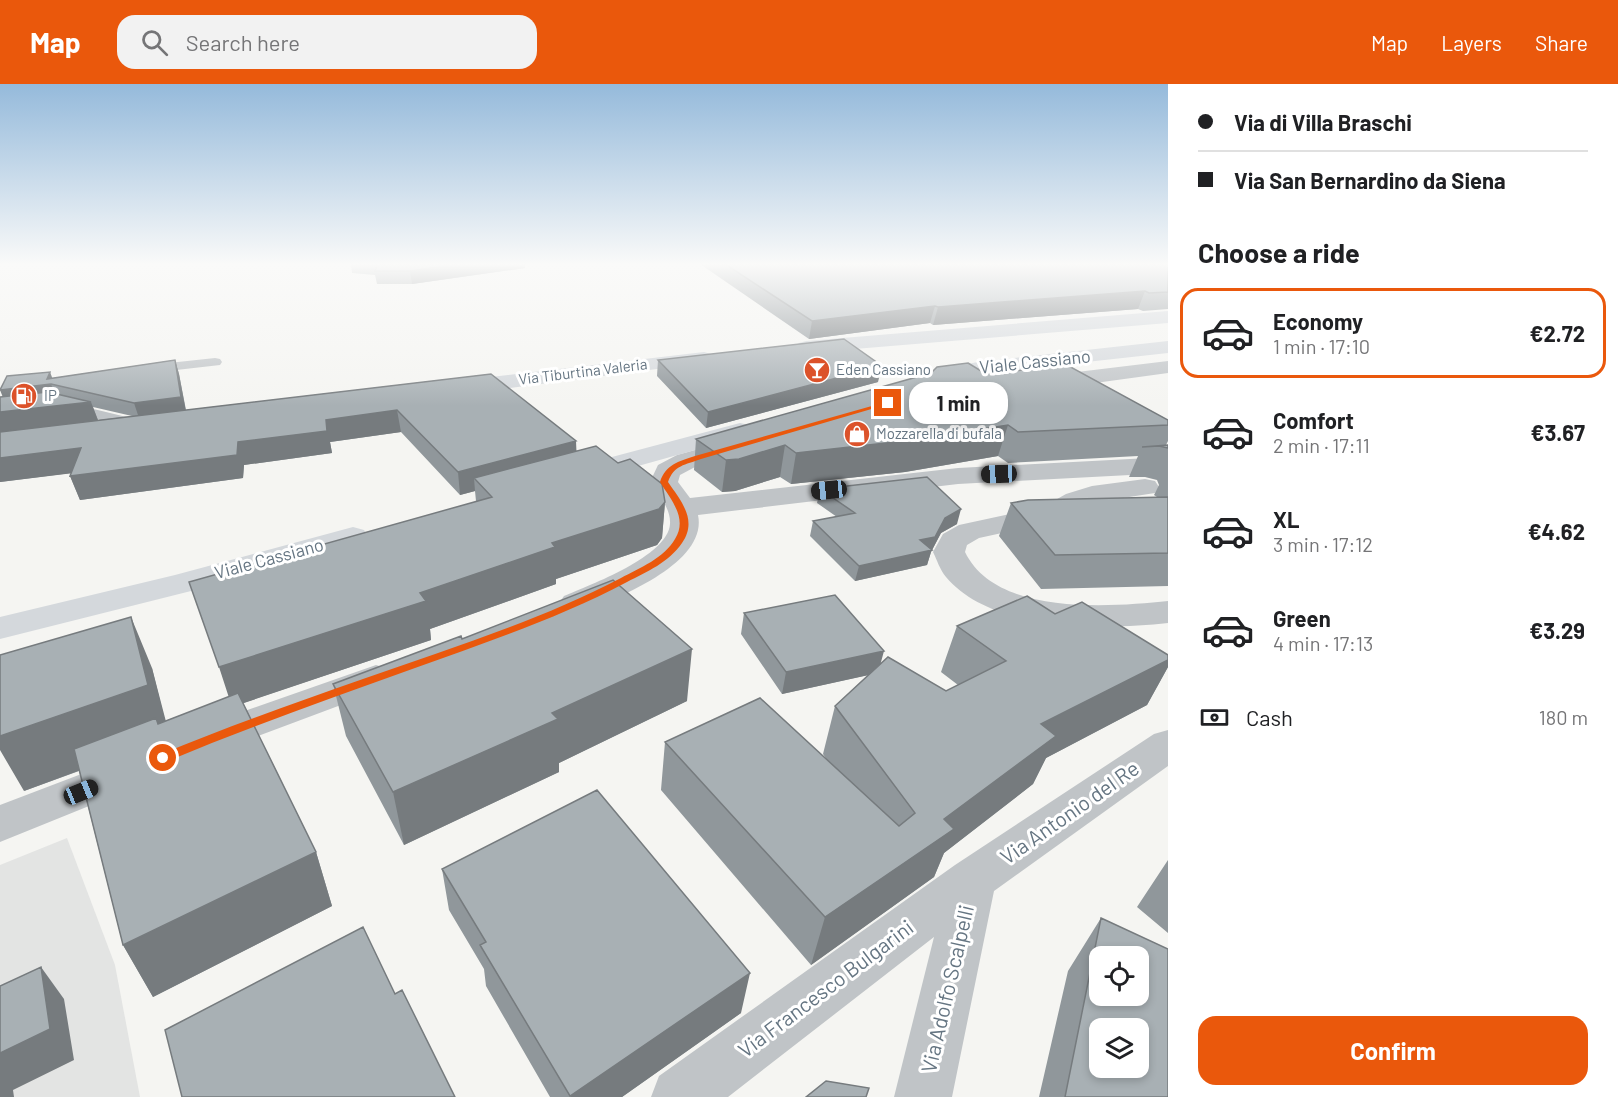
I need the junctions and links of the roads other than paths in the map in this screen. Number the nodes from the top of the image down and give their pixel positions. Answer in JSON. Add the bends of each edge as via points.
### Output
{"nodes":[{"id":1,"x":1168,"y":317,"type":"edge"},
{"id":2,"x":1168,"y":347,"type":"edge"},
{"id":3,"x":784,"y":349,"type":"edge"},
{"id":4,"x":727,"y":355,"type":"edge"},
{"id":5,"x":215,"y":362,"type":"dead end"},
{"id":6,"x":1168,"y":367,"type":"edge"},
{"id":7,"x":137,"y":370,"type":"edge"},
{"id":8,"x":920,"y":383,"type":"joint"},
{"id":9,"x":1023,"y":385,"type":"edge"},
{"id":10,"x":999,"y":387,"type":"edge"},
{"id":11,"x":436,"y":390,"type":"edge"},
{"id":12,"x":57,"y":406,"type":"edge"},
{"id":13,"x":150,"y":425,"type":"joint"},
{"id":14,"x":765,"y":430,"type":"joint"},
{"id":15,"x":78,"y":435,"type":"edge"},
{"id":16,"x":1168,"y":465,"type":"edge"},
{"id":17,"x":560,"y":479,"type":"edge"},
{"id":18,"x":1168,"y":484,"type":"edge"},
{"id":19,"x":682,"y":508,"type":"junction"},
{"id":20,"x":377,"y":530,"type":"edge"},
{"id":21,"x":1168,"y":612,"type":"edge"},
{"id":22,"x":543,"y":617,"type":"edge"},
{"id":23,"x":4,"y":628,"type":"edge"},
{"id":24,"x":409,"y":666,"type":"edge"},
{"id":25,"x":1168,"y":745,"type":"edge"},
{"id":26,"x":0,"y":824,"type":"edge"},
{"id":27,"x":972,"y":880,"type":"junction"},
{"id":28,"x":680,"y":1097,"type":"edge"},
{"id":29,"x":923,"y":1097,"type":"edge"}],
"edges":[{"from":1,"to":3,"type":"main road"},
{"from":2,"to":8,"type":"main road","name":"Viale Cassiano","via":[[967,370]]},
{"from":4,"to":11,"type":"main road","name":"Via Tiburtina Valeria"},
{"from":5,"to":7,"type":"lane"},
{"from":6,"to":9,"type":"street"},
{"from":8,"to":10,"type":"street"},
{"from":12,"to":13,"type":"lane"},
{"from":13,"to":15,"type":"main road"},
{"from":14,"to":17,"type":"main road"},
{"from":14,"to":19,"type":"street","via":[[668,471],[664,482]]},
{"from":16,"to":19,"type":"street","via":[[958,476]]},
{"from":18,"to":21,"type":"street","via":[[1092,494],[1052,514],[970,531],[954,540],[948,552],[953,565],[967,580],[1016,604],[1106,618]]},
{"from":19,"to":22,"type":"street","via":[[684,531],[663,558],[598,594]]},
{"from":20,"to":23,"type":"main road","name":"Viale Cassiano"},
{"from":24,"to":26,"type":"street","via":[[170,755]]},
{"from":25,"to":27,"type":"street","name":"Via Antonio del Re"},
{"from":27,"to":28,"type":"street","name":"Via Francesco Bulgarini"},
{"from":27,"to":29,"type":"street","name":"Via Adolfo Scalpelli"}]}
